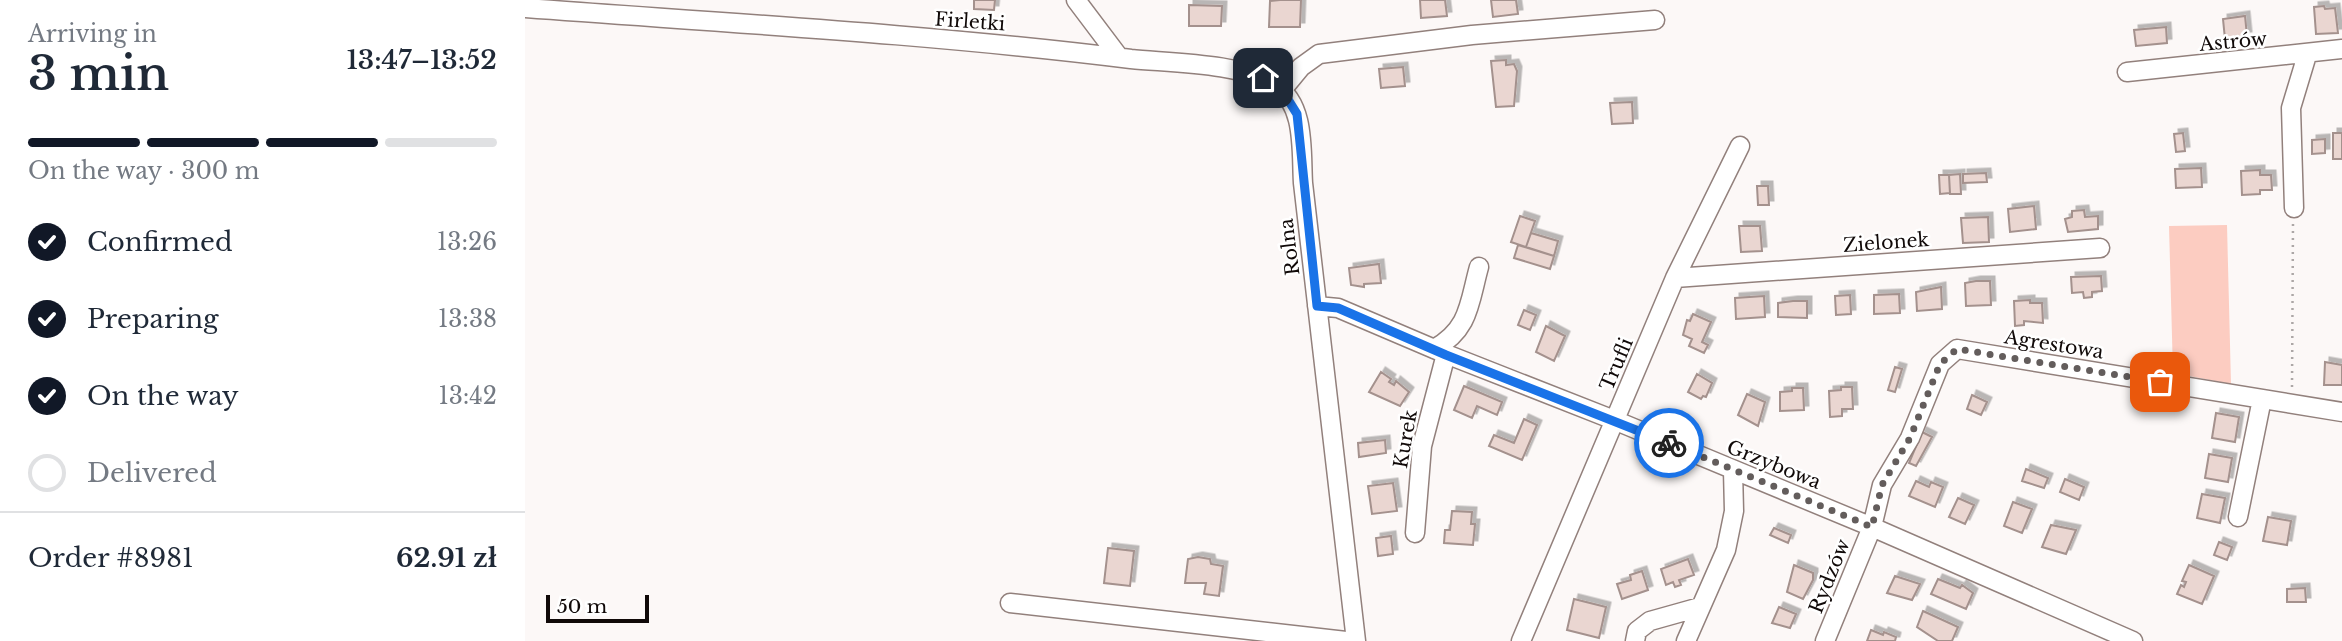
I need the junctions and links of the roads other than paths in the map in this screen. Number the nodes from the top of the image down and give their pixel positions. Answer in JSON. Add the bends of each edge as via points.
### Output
{"nodes":[{"id":1,"x":1076,"y":0,"type":"edge"},
{"id":2,"x":602,"y":7,"type":"edge"},
{"id":3,"x":525,"y":8,"type":"edge"},
{"id":4,"x":1655,"y":20,"type":"dead end"},
{"id":5,"x":2342,"y":49,"type":"edge"},
{"id":6,"x":2307,"y":55,"type":"junction"},
{"id":7,"x":1119,"y":57,"type":"junction"},
{"id":8,"x":2127,"y":72,"type":"dead end"},
{"id":9,"x":1282,"y":90,"type":"junction"},
{"id":10,"x":1740,"y":146,"type":"dead end"},
{"id":11,"x":2294,"y":208,"type":"road end"},
{"id":12,"x":2100,"y":248,"type":"dead end"},
{"id":13,"x":1479,"y":267,"type":"dead end"},
{"id":14,"x":1675,"y":278,"type":"junction"},
{"id":15,"x":1317,"y":306,"type":"junction"},
{"id":16,"x":1463,"y":325,"type":"junction"},
{"id":17,"x":1440,"y":352,"type":"junction"},
{"id":18,"x":1472,"y":364,"type":"junction"},
{"id":19,"x":2262,"y":398,"type":"junction"},
{"id":20,"x":2342,"y":412,"type":"edge"},
{"id":21,"x":1614,"y":420,"type":"junction"},
{"id":22,"x":1733,"y":470,"type":"junction"},
{"id":23,"x":2238,"y":517,"type":"dead end"},
{"id":24,"x":1872,"y":527,"type":"junction"},
{"id":25,"x":1415,"y":533,"type":"dead end"},
{"id":26,"x":1010,"y":603,"type":"dead end"},
{"id":27,"x":1700,"y":607,"type":"junction"},
{"id":28,"x":2099,"y":635,"type":"edge"},
{"id":29,"x":1346,"y":641,"type":"edge"},
{"id":30,"x":1356,"y":641,"type":"edge"},
{"id":31,"x":1521,"y":641,"type":"edge"},
{"id":32,"x":1635,"y":641,"type":"edge"},
{"id":33,"x":1686,"y":641,"type":"edge"},
{"id":34,"x":1825,"y":641,"type":"edge"},
{"id":35,"x":2133,"y":641,"type":"edge"}],
"edges":[{"from":1,"to":7,"type":"street"},
{"from":2,"to":3,"type":"street","name":"Firletki"},
{"from":2,"to":7,"type":"street","name":"Firletki"},
{"from":4,"to":9,"type":"street","via":[[1472,34],[1319,54]]},
{"from":5,"to":6,"type":"street","name":"Astrów"},
{"from":6,"to":8,"type":"street","name":"Astrów"},
{"from":6,"to":11,"type":"street","via":[[2291,108]]},
{"from":7,"to":9,"type":"street","via":[[1243,73]]},
{"from":9,"to":15,"type":"street","name":"Rolna","via":[[1299,125]]},
{"from":10,"to":14,"type":"street","name":"Trufli"},
{"from":12,"to":14,"type":"street","name":"Zielonek"},
{"from":13,"to":16,"type":"street"},
{"from":14,"to":21,"type":"street","name":"Trufli"},
{"from":15,"to":17,"type":"street","name":"Grzybowa","via":[[1338,308]]},
{"from":15,"to":30,"type":"street","name":"Rolna"},
{"from":16,"to":17,"type":"street"},
{"from":16,"to":18,"type":"street","via":[[1464,353]]},
{"from":17,"to":18,"type":"street","name":"Grzybowa"},
{"from":17,"to":25,"type":"street","name":"Kurek","via":[[1422,446]]},
{"from":18,"to":21,"type":"street","name":"Grzybowa"},
{"from":19,"to":20,"type":"street","name":"Agrestowa"},
{"from":19,"to":23,"type":"street"},
{"from":19,"to":24,"type":"street","name":"Agrestowa","via":[[1957,349],[1940,364],[1910,438],[1882,485]]},
{"from":21,"to":22,"type":"street","name":"Grzybowa"},
{"from":21,"to":31,"type":"street","name":"Trufli"},
{"from":22,"to":24,"type":"street","name":"Grzybowa"},
{"from":22,"to":27,"type":"street","via":[[1734,510],[1726,550]]},
{"from":24,"to":28,"type":"street","name":"Grzybowa"},
{"from":24,"to":34,"type":"street","name":"Rydzów"},
{"from":26,"to":29,"type":"street"},
{"from":27,"to":32,"type":"street","via":[[1650,621],[1637,631]]},
{"from":27,"to":33,"type":"street"},
{"from":28,"to":35,"type":"street","name":"Grzybowa"}]}
